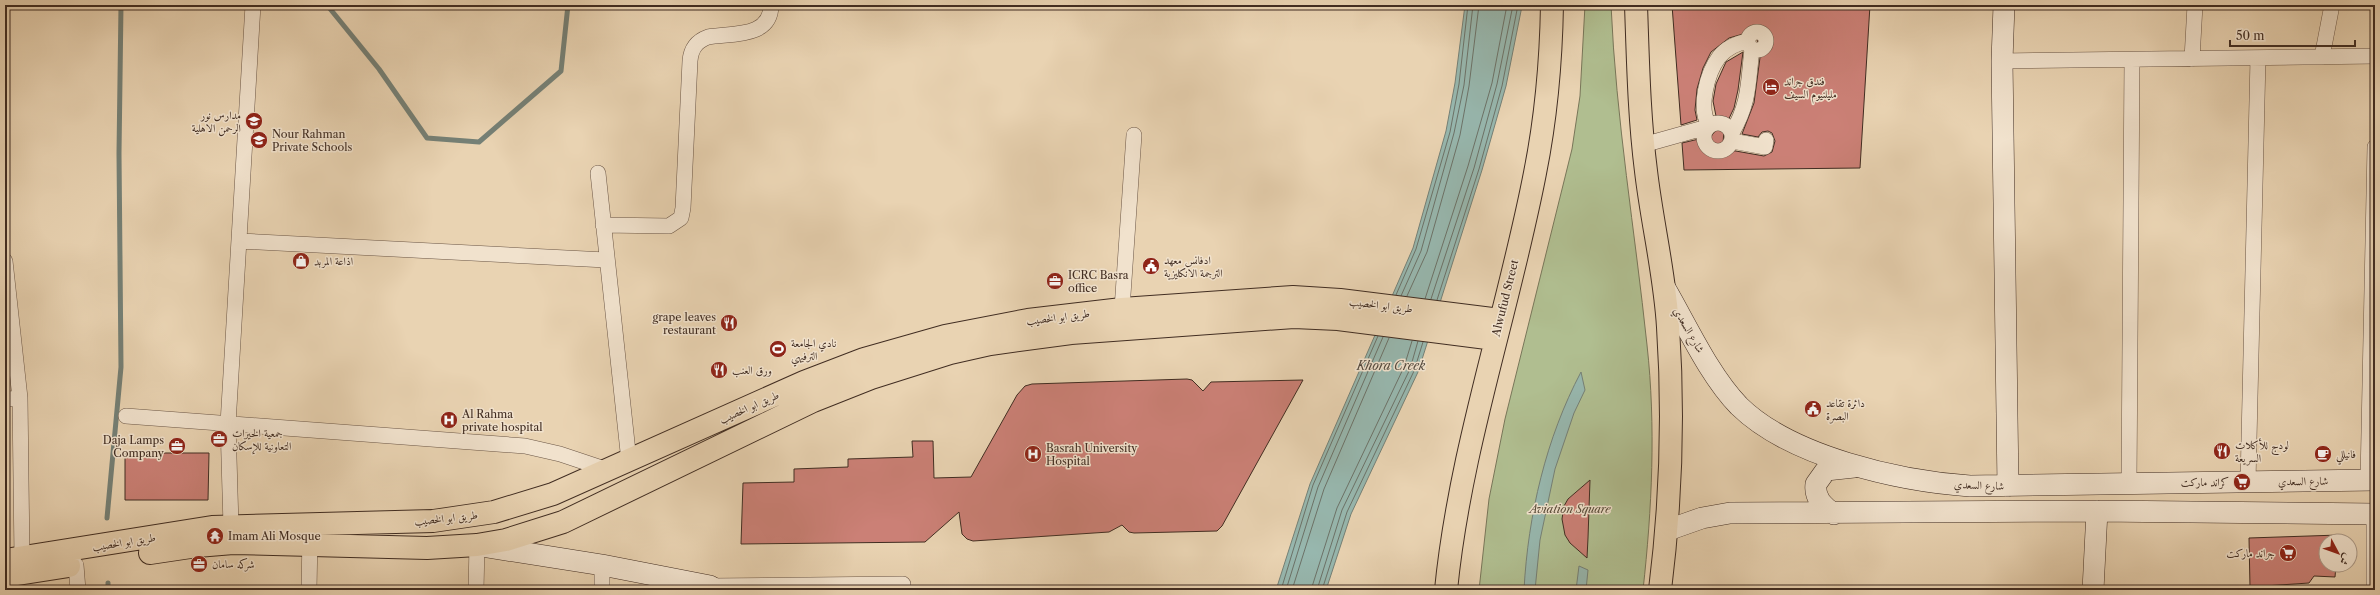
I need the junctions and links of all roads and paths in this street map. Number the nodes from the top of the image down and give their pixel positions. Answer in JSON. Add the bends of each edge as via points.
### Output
{"nodes":[{"id":1,"x":253,"y":5,"type":"edge"},
{"id":2,"x":771,"y":5,"type":"edge"},
{"id":3,"x":1552,"y":5,"type":"edge"},
{"id":4,"x":1636,"y":5,"type":"edge"},
{"id":5,"x":2004,"y":5,"type":"edge"},
{"id":6,"x":2195,"y":5,"type":"edge"},
{"id":7,"x":2332,"y":5,"type":"edge"},
{"id":8,"x":2375,"y":56,"type":"edge"},
{"id":9,"x":2322,"y":57,"type":"junction"},
{"id":10,"x":2258,"y":58,"type":"junction"},
{"id":11,"x":2192,"y":59,"type":"junction"},
{"id":12,"x":2132,"y":60,"type":"junction"},
{"id":13,"x":2002,"y":61,"type":"junction"},
{"id":14,"x":1707,"y":128,"type":"junction"},
{"id":15,"x":1134,"y":135,"type":"dead end"},
{"id":16,"x":1732,"y":137,"type":"junction"},
{"id":17,"x":1766,"y":140,"type":"dead end"},
{"id":18,"x":1643,"y":145,"type":"junction"},
{"id":19,"x":2375,"y":147,"type":"edge"},
{"id":20,"x":598,"y":173,"type":"dead end"},
{"id":21,"x":603,"y":225,"type":"junction"},
{"id":22,"x":239,"y":242,"type":"junction"},
{"id":23,"x":606,"y":260,"type":"junction"},
{"id":24,"x":5,"y":261,"type":"edge"},
{"id":25,"x":1665,"y":288,"type":"junction"},
{"id":26,"x":1122,"y":310,"type":"junction"},
{"id":27,"x":1375,"y":314,"type":"junction"},
{"id":28,"x":1498,"y":330,"type":"junction"},
{"id":29,"x":804,"y":382,"type":"junction"},
{"id":30,"x":12,"y":399,"type":"edge"},
{"id":31,"x":813,"y":401,"type":"junction"},
{"id":32,"x":126,"y":416,"type":"dead end"},
{"id":33,"x":228,"y":424,"type":"junction"},
{"id":34,"x":629,"y":461,"type":"junction"},
{"id":35,"x":1860,"y":467,"type":"junction"},
{"id":36,"x":608,"y":470,"type":"junction"},
{"id":37,"x":2372,"y":480,"type":"edge"},
{"id":38,"x":2248,"y":482,"type":"junction"},
{"id":39,"x":2129,"y":484,"type":"junction"},
{"id":40,"x":2008,"y":486,"type":"junction"},
{"id":41,"x":2097,"y":511,"type":"junction"},
{"id":42,"x":1834,"y":514,"type":"junction"},
{"id":43,"x":2375,"y":514,"type":"edge"},
{"id":44,"x":311,"y":524,"type":"junction"},
{"id":45,"x":231,"y":526,"type":"junction"},
{"id":46,"x":1668,"y":530,"type":"junction"},
{"id":47,"x":310,"y":546,"type":"junction"},
{"id":48,"x":477,"y":546,"type":"junction"},
{"id":49,"x":14,"y":559,"type":"edge"},
{"id":50,"x":76,"y":565,"type":"junction"},
{"id":51,"x":602,"y":565,"type":"junction"},
{"id":52,"x":5,"y":576,"type":"edge"},
{"id":53,"x":904,"y":584,"type":"dead end"},
{"id":54,"x":714,"y":588,"type":"edge"},
{"id":55,"x":78,"y":590,"type":"edge"},
{"id":56,"x":309,"y":590,"type":"edge"},
{"id":57,"x":476,"y":590,"type":"edge"},
{"id":58,"x":602,"y":590,"type":"edge"},
{"id":59,"x":1446,"y":590,"type":"edge"},
{"id":60,"x":1660,"y":590,"type":"edge"},
{"id":61,"x":2093,"y":590,"type":"edge"},
{"id":62,"x":2374,"y":590,"type":"edge"}],
"edges":[{"from":1,"to":22,"type":"street"},
{"from":2,"to":21,"type":"street","via":[[768,19],[758,29],[708,37],[693,48],[690,61],[681,218],[668,226]]},
{"from":3,"to":28,"type":"main road","name":"Alwufud Street","via":[[1541,142]]},
{"from":4,"to":18,"type":"main road"},
{"from":5,"to":13,"type":"main road"},
{"from":6,"to":11,"type":"street"},
{"from":7,"to":9,"type":"street"},
{"from":8,"to":9,"type":"street"},
{"from":9,"to":10,"type":"street"},
{"from":10,"to":11,"type":"street"},
{"from":10,"to":38,"type":"street"},
{"from":11,"to":12,"type":"street"},
{"from":12,"to":13,"type":"street"},
{"from":12,"to":39,"type":"street"},
{"from":13,"to":40,"type":"main road"},
{"from":14,"to":16,"type":"street","via":[[1715,122],[1722,123],[1729,127]]},
{"from":14,"to":16,"type":"street","via":[[1704,139],[1707,146],[1713,150],[1721,151],[1728,147]]},
{"from":14,"to":16,"type":"street","via":[[1704,105],[1710,77],[1719,57],[1734,44],[1750,45],[1745,106]]},
{"from":14,"to":18,"type":"street"},
{"from":15,"to":26,"type":"street"},
{"from":16,"to":17,"type":"street","via":[[1765,147]]},
{"from":18,"to":25,"type":"main road","via":[[1651,211]]},
{"from":19,"to":37,"type":"street"},
{"from":20,"to":21,"type":"street"},
{"from":21,"to":23,"type":"street"},
{"from":22,"to":23,"type":"street"},
{"from":22,"to":33,"type":"street"},
{"from":23,"to":34,"type":"street"},
{"from":24,"to":30,"type":"street"},
{"from":25,"to":35,"type":"main road","name":"شارع السعدي","via":[[1717,376],[1738,405],[1770,430],[1815,451]]},
{"from":25,"to":46,"type":"main road","via":[[1672,430]]},
{"from":26,"to":27,"type":"main road","name":"طريق ابو الخصيب","via":[[1285,298],[1340,300]]},
{"from":26,"to":29,"type":"main road","name":"طريق ابو الخصيب","via":[[1028,320],[945,336],[871,357]]},
{"from":27,"to":28,"type":"main road","name":"طريق ابو الخصيب"},
{"from":27,"to":31,"type":"main road","name":"طريق ابو الخصيب","via":[[1272,318],[1030,338],[990,344],[910,364]]},
{"from":28,"to":59,"type":"main road","name":"Alwufud Street","via":[[1462,479]]},
{"from":29,"to":31,"type":"main road"},
{"from":29,"to":34,"type":"main road","name":"طريق ابو الخصيب"},
{"from":30,"to":49,"type":"street"},
{"from":31,"to":48,"type":"main road","name":"طريق ابو الخصيب","via":[[563,522],[506,540]]},
{"from":32,"to":33,"type":"street"},
{"from":33,"to":36,"type":"street","via":[[525,446],[560,454]]},
{"from":33,"to":45,"type":"street"},
{"from":34,"to":36,"type":"main road","name":"طريق ابو الخصيب"},
{"from":35,"to":40,"type":"main road","name":"شارع السعدي","via":[[1936,483]]},
{"from":35,"to":42,"type":"main road","via":[[1832,468],[1818,478],[1815,489],[1818,499]]},
{"from":36,"to":44,"type":"main road","name":"طريق ابو الخصيب","via":[[524,504],[463,518]]},
{"from":37,"to":38,"type":"main road","name":"شارع السعدي"},
{"from":38,"to":39,"type":"main road","name":"شارع السعدي"},
{"from":39,"to":40,"type":"main road","name":"شارع السعدي"},
{"from":41,"to":42,"type":"main road"},
{"from":41,"to":43,"type":"main road"},
{"from":41,"to":61,"type":"main road"},
{"from":42,"to":46,"type":"main road","via":[[1716,515]]},
{"from":43,"to":62,"type":"street"},
{"from":44,"to":45,"type":"main road","name":"طريق ابو الخصيب"},
{"from":44,"to":47,"type":"street"},
{"from":45,"to":49,"type":"main road","name":"طريق ابو الخصيب"},
{"from":46,"to":60,"type":"main road"},
{"from":47,"to":48,"type":"main road","name":"طريق ابو الخصيب"},
{"from":47,"to":50,"type":"main road","name":"طريق ابو الخصيب","via":[[215,544]]},
{"from":47,"to":56,"type":"street"},
{"from":48,"to":51,"type":"main road"},
{"from":48,"to":57,"type":"street"},
{"from":50,"to":52,"type":"main road","name":"طريق ابو الخصيب"},
{"from":50,"to":55,"type":"street"},
{"from":51,"to":54,"type":"main road"},
{"from":51,"to":58,"type":"street"},
{"from":53,"to":54,"type":"street"}]}
